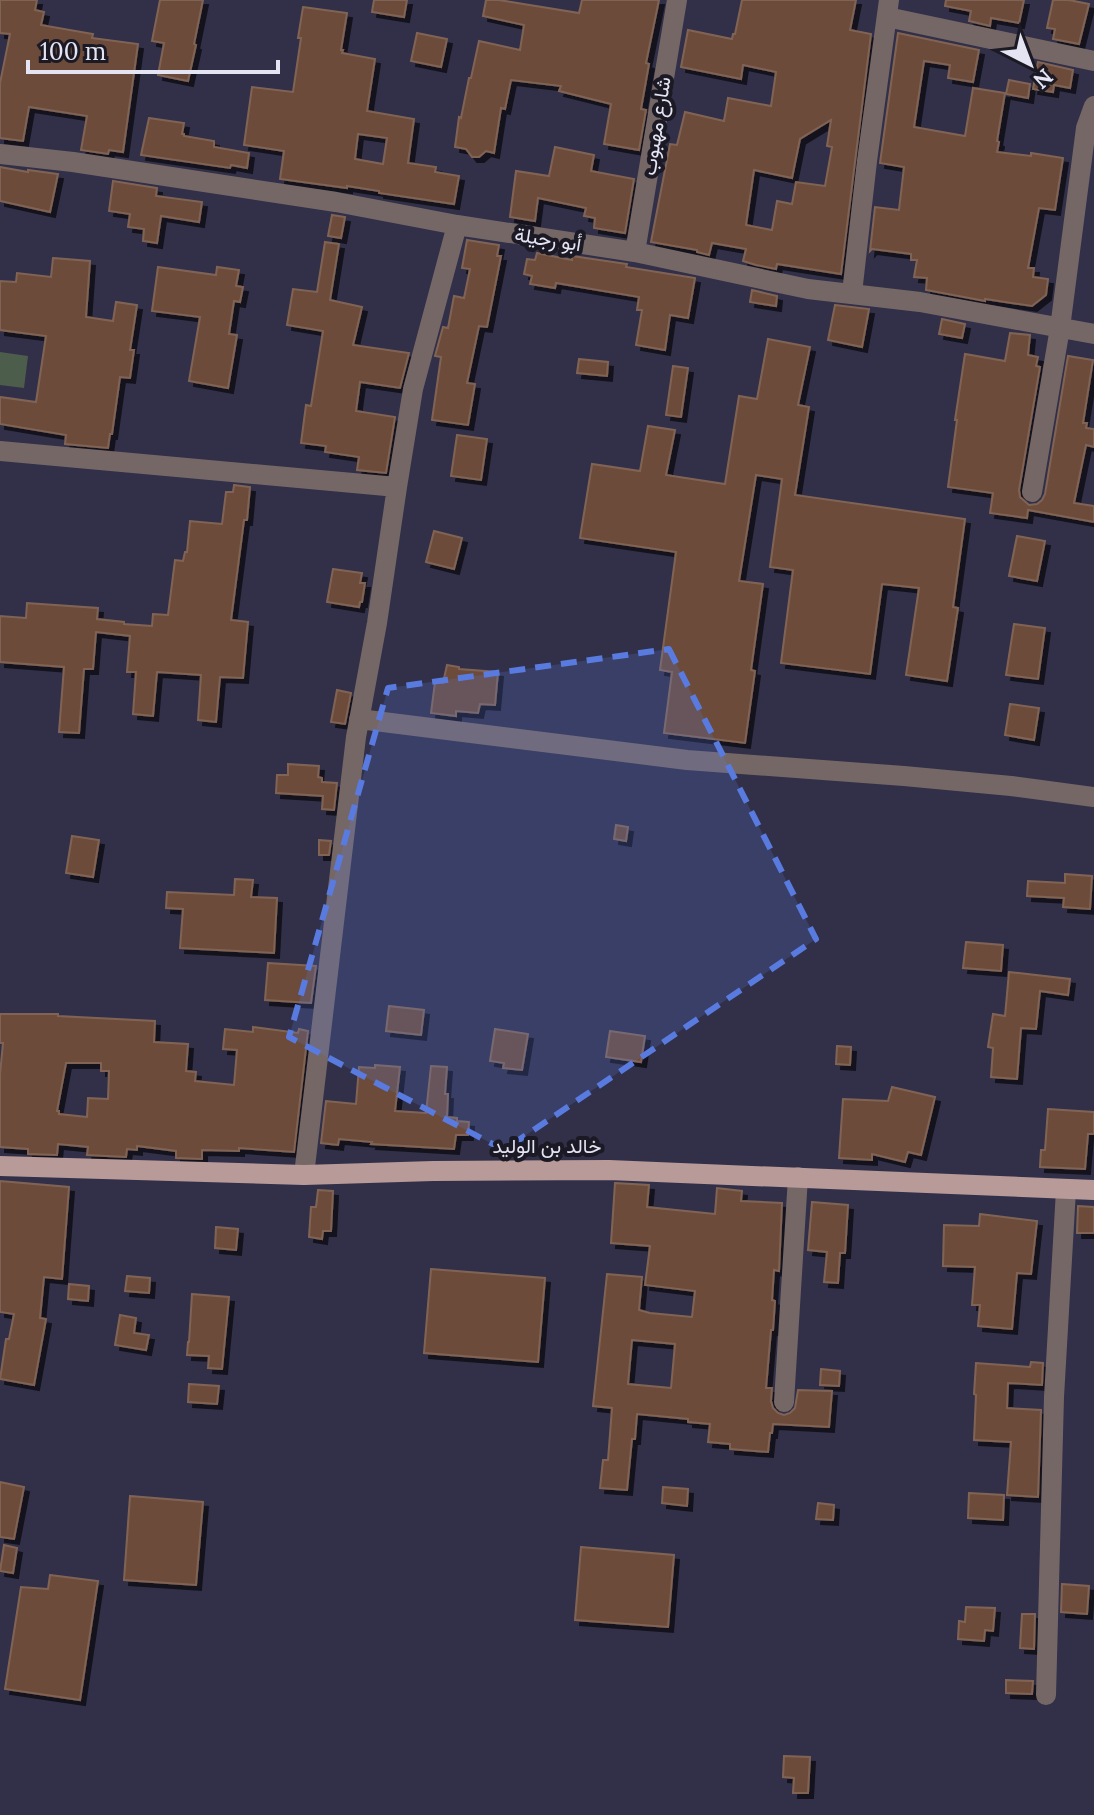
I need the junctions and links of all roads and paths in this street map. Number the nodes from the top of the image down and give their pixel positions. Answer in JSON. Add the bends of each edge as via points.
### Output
{"nodes":[{"id":1,"x":677,"y":0,"type":"edge"},
{"id":2,"x":888,"y":8,"type":"edge"},
{"id":3,"x":1094,"y":61,"type":"edge"},
{"id":4,"x":1094,"y":106,"type":"edge"},
{"id":5,"x":0,"y":154,"type":"edge"},
{"id":6,"x":457,"y":225,"type":"junction"},
{"id":7,"x":635,"y":252,"type":"junction"},
{"id":8,"x":852,"y":293,"type":"junction"},
{"id":9,"x":1060,"y":328,"type":"junction"},
{"id":10,"x":1094,"y":334,"type":"edge"},
{"id":11,"x":0,"y":451,"type":"edge"},
{"id":12,"x":397,"y":487,"type":"junction"},
{"id":13,"x":1032,"y":492,"type":"dead end"},
{"id":14,"x":359,"y":719,"type":"junction"},
{"id":15,"x":1094,"y":797,"type":"edge"},
{"id":16,"x":0,"y":1166,"type":"edge"},
{"id":17,"x":304,"y":1175,"type":"junction"},
{"id":18,"x":798,"y":1177,"type":"junction"},
{"id":19,"x":1066,"y":1190,"type":"junction"},
{"id":20,"x":1094,"y":1190,"type":"edge"},
{"id":21,"x":784,"y":1402,"type":"dead end"},
{"id":22,"x":1046,"y":1695,"type":"dead end"}],
"edges":[{"from":1,"to":7,"type":"street","name":"شارع مهبوب"},
{"from":2,"to":3,"type":"street"},
{"from":2,"to":8,"type":"street"},
{"from":4,"to":9,"type":"street","via":[[1086,128]]},
{"from":5,"to":6,"type":"street","name":"أبو رجيلة","via":[[320,199]]},
{"from":6,"to":7,"type":"street","name":"أبو رجيلة"},
{"from":6,"to":12,"type":"street","via":[[413,389]]},
{"from":7,"to":8,"type":"street","name":"أبو رجيلة","via":[[808,289]]},
{"from":8,"to":9,"type":"street","name":"أبو رجيلة"},
{"from":9,"to":10,"type":"street","name":"أبو رجيلة"},
{"from":9,"to":13,"type":"street"},
{"from":11,"to":12,"type":"street"},
{"from":12,"to":14,"type":"street"},
{"from":14,"to":15,"type":"street","via":[[687,760]]},
{"from":14,"to":17,"type":"street"},
{"from":16,"to":17,"type":"main road","name":"خالد بن الوليد"},
{"from":17,"to":18,"type":"main road","name":"خالد بن الوليد","via":[[609,1170]]},
{"from":18,"to":19,"type":"main road","name":"خالد بن الوليد"},
{"from":18,"to":21,"type":"street"},
{"from":19,"to":20,"type":"main road","name":"خالد بن الوليد"},
{"from":19,"to":22,"type":"street"}]}
